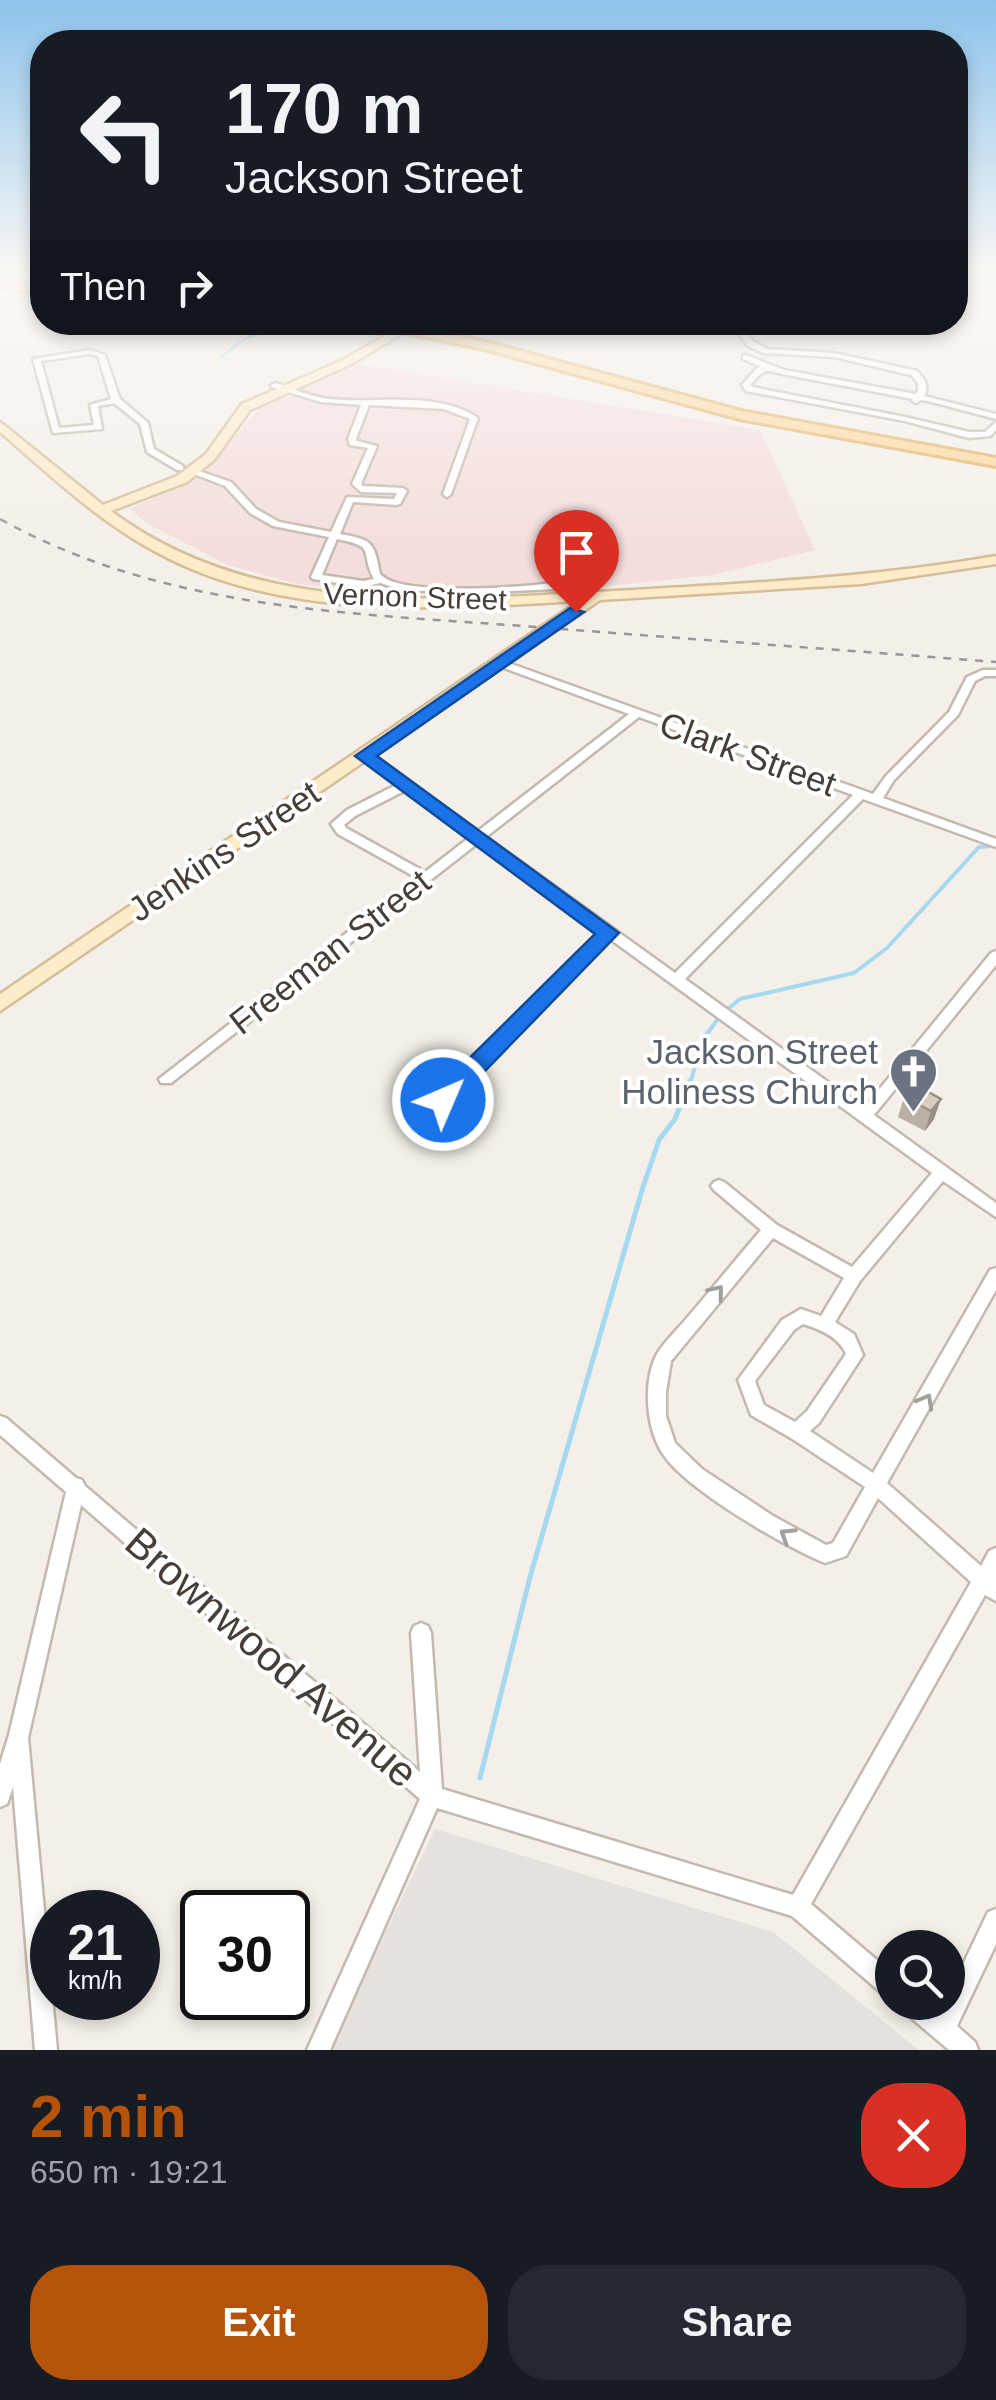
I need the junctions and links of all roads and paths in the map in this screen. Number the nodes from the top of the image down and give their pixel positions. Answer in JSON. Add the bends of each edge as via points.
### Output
{"nodes":[{"id":1,"x":40,"y":369,"type":"edge"},
{"id":2,"x":106,"y":369,"type":"edge"},
{"id":3,"x":316,"y":369,"type":"edge"},
{"id":4,"x":329,"y":369,"type":"edge"},
{"id":5,"x":563,"y":369,"type":"edge"},
{"id":6,"x":563,"y":369,"type":"edge"},
{"id":7,"x":764,"y":369,"type":"edge"},
{"id":8,"x":773,"y":369,"type":"edge"},
{"id":9,"x":895,"y":369,"type":"edge"},
{"id":10,"x":838,"y":383,"type":"junction"},
{"id":11,"x":624,"y":385,"type":"junction"},
{"id":12,"x":280,"y":387,"type":"junction"},
{"id":13,"x":918,"y":398,"type":"junction"},
{"id":14,"x":116,"y":400,"type":"junction"},
{"id":15,"x":822,"y":403,"type":"junction"},
{"id":16,"x":364,"y":404,"type":"junction"},
{"id":17,"x":996,"y":416,"type":"edge"},
{"id":18,"x":905,"y":419,"type":"junction"},
{"id":19,"x":996,"y":425,"type":"edge"},
{"id":20,"x":0,"y":426,"type":"edge"},
{"id":21,"x":996,"y":462,"type":"edge"},
{"id":22,"x":187,"y":470,"type":"junction"},
{"id":23,"x":447,"y":494,"type":"dead end"},
{"id":24,"x":100,"y":506,"type":"junction"},
{"id":25,"x":334,"y":534,"type":"junction"},
{"id":26,"x":598,"y":553,"type":"dead end"},
{"id":27,"x":996,"y":560,"type":"edge"},
{"id":28,"x":381,"y":580,"type":"junction"},
{"id":29,"x":596,"y":596,"type":"junction"},
{"id":30,"x":500,"y":663,"type":"junction"},
{"id":31,"x":996,"y":672,"type":"edge"},
{"id":32,"x":636,"y":714,"type":"junction"},
{"id":33,"x":365,"y":756,"type":"junction"},
{"id":34,"x":406,"y":785,"type":"junction"},
{"id":35,"x":862,"y":794,"type":"junction"},
{"id":36,"x":876,"y":799,"type":"junction"},
{"id":37,"x":478,"y":838,"type":"junction"},
{"id":38,"x":996,"y":843,"type":"edge"},
{"id":39,"x":426,"y":878,"type":"junction"},
{"id":40,"x":608,"y":933,"type":"junction"},
{"id":41,"x":996,"y":956,"type":"edge"},
{"id":42,"x":676,"y":979,"type":"junction"},
{"id":43,"x":0,"y":1004,"type":"edge"},
{"id":44,"x":166,"y":1079,"type":"dead end"},
{"id":45,"x":443,"y":1100,"type":"dead end"},
{"id":46,"x":865,"y":1116,"type":"junction"},
{"id":47,"x":941,"y":1173,"type":"junction"},
{"id":48,"x":719,"y":1186,"type":"dead end"},
{"id":49,"x":996,"y":1211,"type":"edge"},
{"id":50,"x":771,"y":1229,"type":"junction"},
{"id":51,"x":854,"y":1276,"type":"junction"},
{"id":52,"x":996,"y":1276,"type":"edge"},
{"id":53,"x":826,"y":1324,"type":"junction"},
{"id":54,"x":0,"y":1424,"type":"edge"},
{"id":55,"x":796,"y":1432,"type":"junction"},
{"id":56,"x":76,"y":1486,"type":"junction"},
{"id":57,"x":878,"y":1486,"type":"junction"},
{"id":58,"x":996,"y":1557,"type":"edge"},
{"id":59,"x":989,"y":1587,"type":"edge"},
{"id":60,"x":421,"y":1633,"type":"dead end"},
{"id":61,"x":19,"y":1734,"type":"junction"},
{"id":62,"x":0,"y":1796,"type":"edge"},
{"id":63,"x":432,"y":1796,"type":"junction"},
{"id":64,"x":798,"y":1907,"type":"junction"},
{"id":65,"x":996,"y":1920,"type":"edge"},
{"id":66,"x":875,"y":1973,"type":"edge"},
{"id":67,"x":932,"y":2020,"type":"edge"},
{"id":68,"x":944,"y":2030,"type":"junction"},
{"id":69,"x":46,"y":2050,"type":"edge"},
{"id":70,"x":318,"y":2050,"type":"edge"},
{"id":71,"x":967,"y":2050,"type":"edge"}],
"edges":[{"from":1,"to":14,"type":"street","via":[[56,431],[99,427],[94,405]]},
{"from":2,"to":14,"type":"street"},
{"from":3,"to":12,"type":"street"},
{"from":4,"to":12,"type":"street"},
{"from":5,"to":11,"type":"main road"},
{"from":6,"to":11,"type":"main road"},
{"from":7,"to":15,"type":"street","via":[[746,385],[750,389]]},
{"from":8,"to":10,"type":"street"},
{"from":9,"to":13,"type":"street","via":[[922,382]]},
{"from":10,"to":13,"type":"street"},
{"from":10,"to":15,"type":"street"},
{"from":11,"to":21,"type":"main road","via":[[836,435]]},
{"from":12,"to":16,"type":"street"},
{"from":12,"to":22,"type":"street","via":[[242,410],[210,457]]},
{"from":13,"to":17,"type":"street"},
{"from":13,"to":18,"type":"street"},
{"from":14,"to":22,"type":"street","via":[[141,419],[152,454]]},
{"from":15,"to":18,"type":"street"},
{"from":16,"to":23,"type":"street","via":[[458,410],[474,418]]},
{"from":16,"to":25,"type":"street","via":[[352,443],[373,446],[356,484],[403,491],[397,502],[350,499]]},
{"from":18,"to":19,"type":"street","via":[[980,436]]},
{"from":20,"to":24,"type":"street","name":"Vernon Street"},
{"from":22,"to":24,"type":"street","via":[[162,490]]},
{"from":22,"to":25,"type":"street","via":[[228,484],[276,524]]},
{"from":24,"to":29,"type":"street","name":"Vernon Street","via":[[176,557],[292,591],[437,604]]},
{"from":25,"to":28,"type":"street","via":[[368,545],[371,569]]},
{"from":25,"to":28,"type":"street","via":[[316,578]]},
{"from":26,"to":28,"type":"street","via":[[586,561],[590,577],[572,584],[440,589]]},
{"from":27,"to":29,"type":"street","name":"Vernon Street","via":[[884,578]]},
{"from":29,"to":30,"type":"street","name":"Jenkins Street"},
{"from":30,"to":32,"type":"street","name":"Clark Street"},
{"from":30,"to":33,"type":"street","name":"Jenkins Street"},
{"from":31,"to":36,"type":"street","via":[[971,679],[954,713]]},
{"from":32,"to":35,"type":"street","name":"Clark Street"},
{"from":32,"to":37,"type":"street","name":"Freeman Street"},
{"from":33,"to":34,"type":"street"},
{"from":33,"to":43,"type":"street","name":"Jenkins Street"},
{"from":34,"to":37,"type":"street"},
{"from":34,"to":39,"type":"street","via":[[337,824]]},
{"from":35,"to":36,"type":"street","name":"Clark Street"},
{"from":35,"to":42,"type":"street"},
{"from":36,"to":38,"type":"street","name":"Clark Street"},
{"from":37,"to":39,"type":"street","name":"Freeman Street"},
{"from":37,"to":40,"type":"street"},
{"from":39,"to":44,"type":"street","name":"Freeman Street"},
{"from":40,"to":42,"type":"street"},
{"from":40,"to":45,"type":"street"},
{"from":41,"to":46,"type":"street"},
{"from":42,"to":46,"type":"street"},
{"from":46,"to":47,"type":"street"},
{"from":47,"to":49,"type":"street"},
{"from":47,"to":51,"type":"street"},
{"from":48,"to":50,"type":"street"},
{"from":50,"to":51,"type":"street"},
{"from":57,"to":50,"type":"street","one_way":true,"via":[[839,1550],[825,1554],[718,1489],[671,1453],[658,1427],[657,1380],[664,1358]]},
{"from":51,"to":53,"type":"street"},
{"from":57,"to":52,"type":"street","one_way":true},
{"from":53,"to":55,"type":"street","via":[[848,1339],[855,1355]]},
{"from":53,"to":55,"type":"street","via":[[801,1316],[788,1325],[746,1380],[757,1410]]},
{"from":54,"to":56,"type":"street","name":"Brownwood Avenue"},
{"from":55,"to":57,"type":"street"},
{"from":56,"to":61,"type":"street"},
{"from":56,"to":63,"type":"street","name":"Brownwood Avenue"},
{"from":57,"to":59,"type":"street"},
{"from":58,"to":59,"type":"street"},
{"from":59,"to":64,"type":"street"},
{"from":60,"to":63,"type":"street"},
{"from":61,"to":62,"type":"street"},
{"from":61,"to":69,"type":"street"},
{"from":63,"to":64,"type":"street","name":"Brownwood Avenue"},
{"from":63,"to":70,"type":"street"},
{"from":64,"to":66,"type":"street","name":"Brownwood Avenue"},
{"from":65,"to":68,"type":"street"},
{"from":67,"to":68,"type":"street"},
{"from":68,"to":71,"type":"street"}]}
